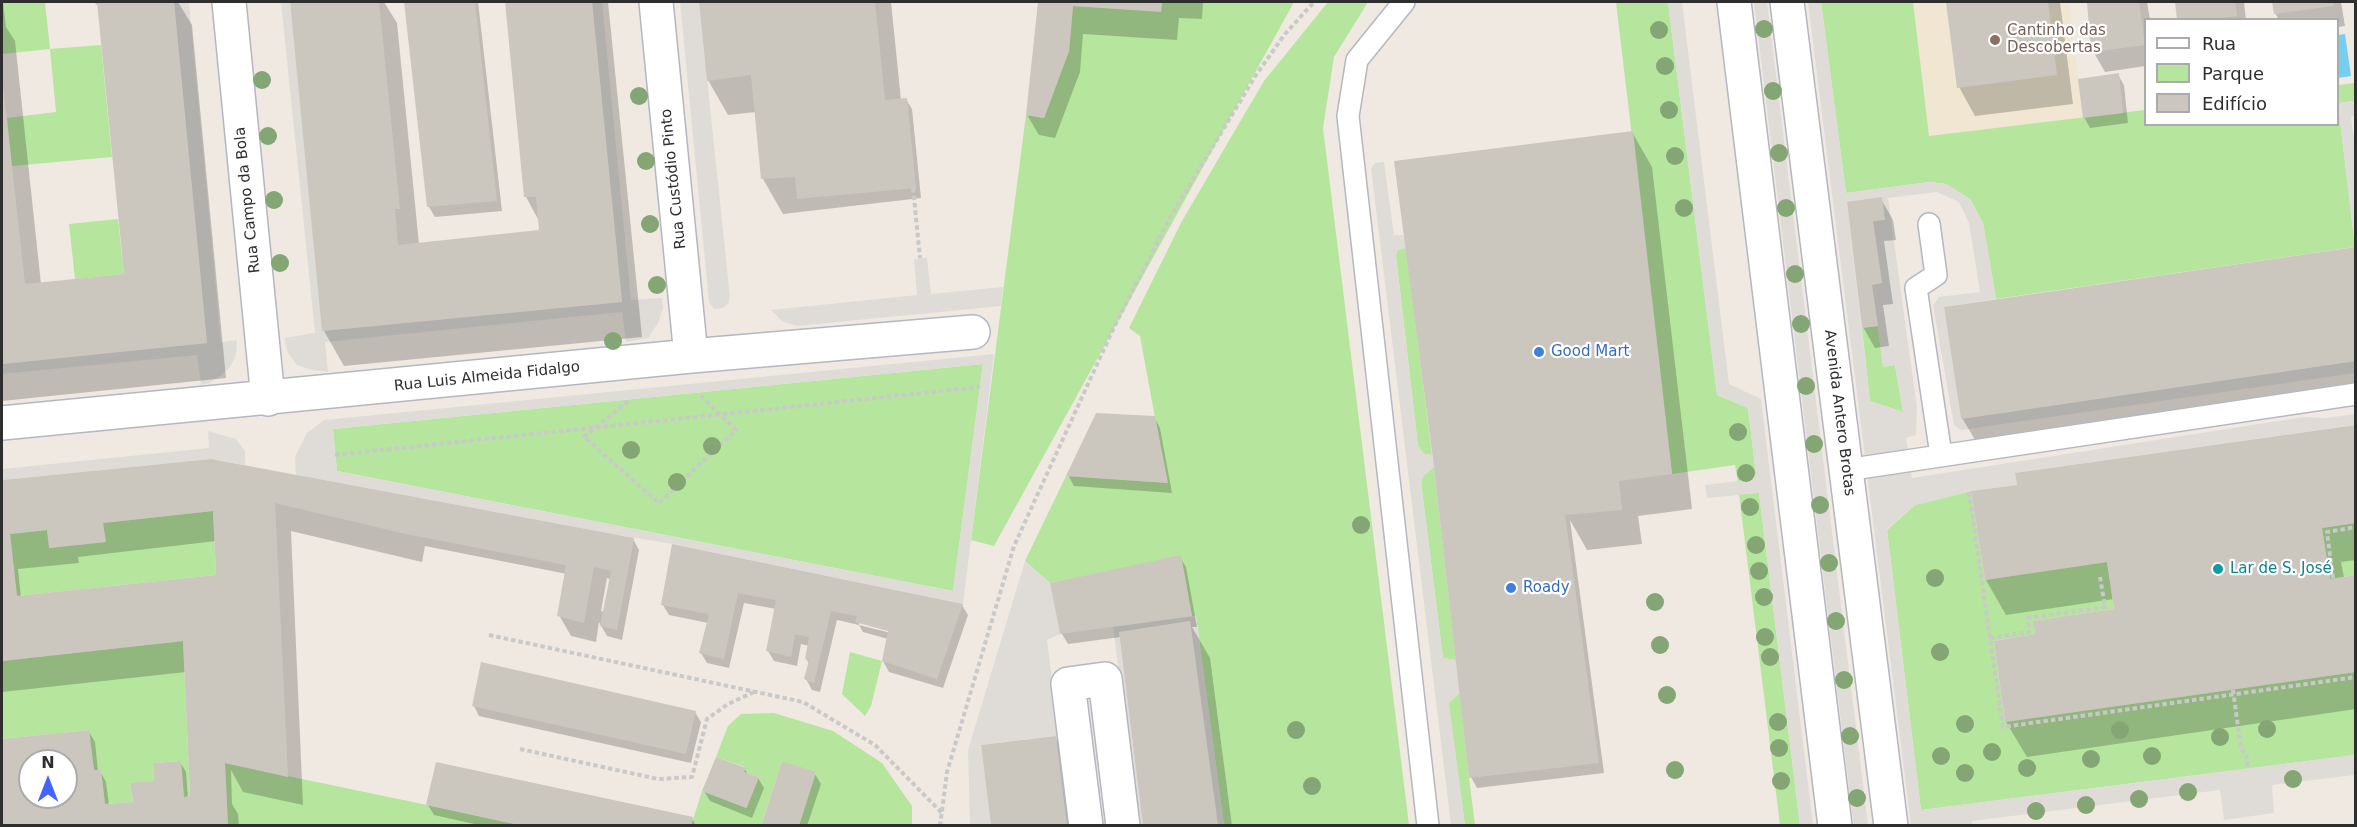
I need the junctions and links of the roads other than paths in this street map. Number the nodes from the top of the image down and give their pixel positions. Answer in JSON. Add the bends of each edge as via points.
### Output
{"nodes":[{"id":1,"x":229,"y":2,"type":"edge"},
{"id":2,"x":656,"y":2,"type":"edge"},
{"id":3,"x":1404,"y":2,"type":"edge"},
{"id":4,"x":1734,"y":2,"type":"edge"},
{"id":5,"x":1787,"y":2,"type":"edge"},
{"id":6,"x":1929,"y":224,"type":"dead end"},
{"id":7,"x":973,"y":332,"type":"dead end"},
{"id":8,"x":692,"y":356,"type":"junction"},
{"id":9,"x":2355,"y":394,"type":"edge"},
{"id":10,"x":268,"y":399,"type":"junction"},
{"id":11,"x":2,"y":423,"type":"edge"},
{"id":12,"x":1941,"y":455,"type":"junction"},
{"id":13,"x":1846,"y":470,"type":"junction"},
{"id":14,"x":1086,"y":825,"type":"edge"},
{"id":15,"x":1124,"y":825,"type":"edge"},
{"id":16,"x":1428,"y":825,"type":"edge"},
{"id":17,"x":1835,"y":825,"type":"edge"},
{"id":18,"x":1891,"y":825,"type":"edge"}],
"edges":[{"from":1,"to":10,"type":"street","name":"Rua Campo da Bola"},
{"from":2,"to":8,"type":"street","name":"Rua Custódio Pinto"},
{"from":3,"to":16,"type":"lane","via":[[1357,60],[1348,116]]},
{"from":4,"to":17,"type":"street"},
{"from":5,"to":13,"type":"street","name":"Avenida Antero Brotas"},
{"from":6,"to":12,"type":"lane","via":[[1936,275],[1916,288]]},
{"from":7,"to":8,"type":"street","name":"Rua Luis Almeida Fidalgo"},
{"from":8,"to":10,"type":"street","name":"Rua Luis Almeida Fidalgo"},
{"from":9,"to":12,"type":"lane"},
{"from":10,"to":11,"type":"street","name":"Rua Luis Almeida Fidalgo"},
{"from":12,"to":13,"type":"lane"},
{"from":13,"to":18,"type":"street","name":"Avenida Antero Brotas"},
{"from":14,"to":15,"type":"street","via":[[1068,684],[1105,679]]}]}
